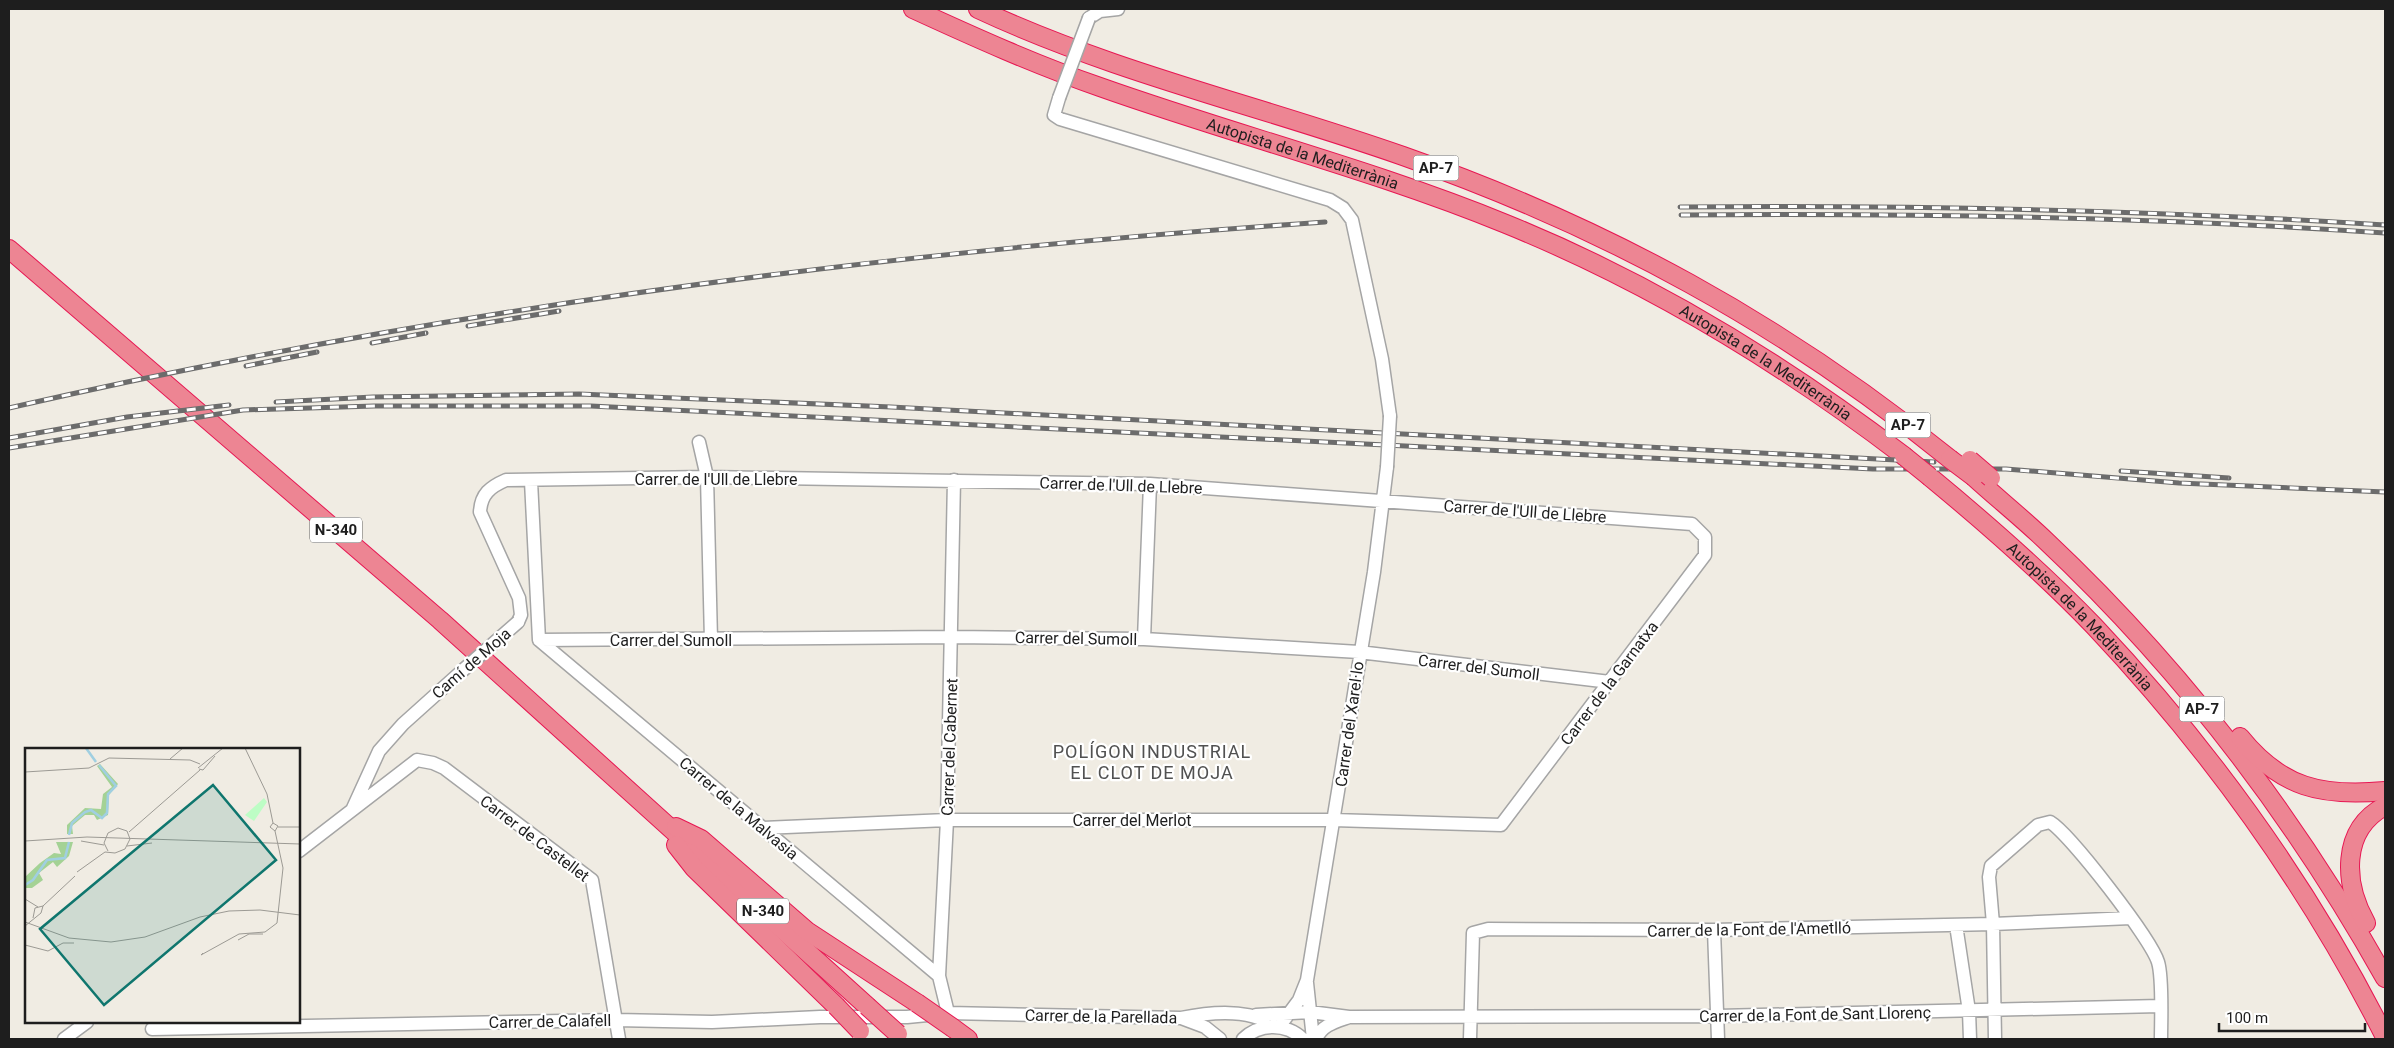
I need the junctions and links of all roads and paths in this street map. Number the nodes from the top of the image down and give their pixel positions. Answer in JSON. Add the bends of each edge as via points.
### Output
{"nodes":[{"id":1,"x":913,"y":9,"type":"edge"},
{"id":2,"x":978,"y":9,"type":"edge"},
{"id":3,"x":1118,"y":9,"type":"edge"},
{"id":4,"x":9,"y":249,"type":"edge"},
{"id":5,"x":1908,"y":424,"type":"junction"},
{"id":6,"x":699,"y":442,"type":"dead end"},
{"id":7,"x":707,"y":477,"type":"junction"},
{"id":8,"x":954,"y":480,"type":"junction"},
{"id":9,"x":531,"y":481,"type":"junction"},
{"id":10,"x":1150,"y":484,"type":"junction"},
{"id":11,"x":1385,"y":501,"type":"junction"},
{"id":12,"x":1705,"y":537,"type":"joint"},
{"id":13,"x":952,"y":637,"type":"junction"},
{"id":14,"x":1144,"y":639,"type":"junction"},
{"id":15,"x":539,"y":640,"type":"junction"},
{"id":16,"x":711,"y":640,"type":"junction"},
{"id":17,"x":1359,"y":652,"type":"junction"},
{"id":18,"x":1610,"y":682,"type":"junction"},
{"id":19,"x":2385,"y":791,"type":"edge"},
{"id":20,"x":2385,"y":806,"type":"edge"},
{"id":21,"x":353,"y":809,"type":"junction"},
{"id":22,"x":657,"y":818,"type":"junction"},
{"id":23,"x":947,"y":820,"type":"junction"},
{"id":24,"x":1333,"y":820,"type":"junction"},
{"id":25,"x":1501,"y":826,"type":"joint"},
{"id":26,"x":762,"y":828,"type":"junction"},
{"id":27,"x":300,"y":850,"type":"edge"},
{"id":28,"x":2131,"y":918,"type":"junction"},
{"id":29,"x":1993,"y":924,"type":"junction"},
{"id":30,"x":1956,"y":925,"type":"junction"},
{"id":31,"x":1714,"y":930,"type":"junction"},
{"id":32,"x":2385,"y":956,"type":"edge"},
{"id":33,"x":939,"y":976,"type":"junction"},
{"id":34,"x":2385,"y":978,"type":"edge"},
{"id":35,"x":1307,"y":980,"type":"junction"},
{"id":36,"x":2160,"y":1006,"type":"junction"},
{"id":37,"x":1994,"y":1010,"type":"junction"},
{"id":38,"x":1969,"y":1011,"type":"junction"},
{"id":39,"x":1310,"y":1012,"type":"junction"},
{"id":40,"x":1291,"y":1013,"type":"junction"},
{"id":41,"x":1254,"y":1015,"type":"junction"},
{"id":42,"x":1718,"y":1016,"type":"junction"},
{"id":43,"x":1349,"y":1017,"type":"junction"},
{"id":44,"x":1470,"y":1017,"type":"junction"},
{"id":45,"x":1181,"y":1018,"type":"junction"},
{"id":46,"x":616,"y":1020,"type":"junction"},
{"id":47,"x":951,"y":1020,"type":"junction"},
{"id":48,"x":85,"y":1023,"type":"edge"},
{"id":49,"x":1278,"y":1027,"type":"junction"},
{"id":50,"x":152,"y":1030,"type":"edge"},
{"id":51,"x":864,"y":1035,"type":"edge"},
{"id":52,"x":901,"y":1036,"type":"edge"},
{"id":53,"x":2385,"y":1037,"type":"edge"},
{"id":54,"x":64,"y":1039,"type":"edge"},
{"id":55,"x":619,"y":1039,"type":"edge"},
{"id":56,"x":968,"y":1039,"type":"edge"},
{"id":57,"x":1220,"y":1039,"type":"edge"},
{"id":58,"x":1243,"y":1039,"type":"edge"},
{"id":59,"x":1303,"y":1039,"type":"edge"},
{"id":60,"x":1314,"y":1039,"type":"edge"},
{"id":61,"x":1470,"y":1039,"type":"edge"},
{"id":62,"x":1718,"y":1039,"type":"edge"},
{"id":63,"x":1970,"y":1039,"type":"edge"},
{"id":64,"x":1995,"y":1039,"type":"edge"},
{"id":65,"x":2161,"y":1039,"type":"edge"}],
"edges":[{"from":1,"to":53,"type":"highway","name":"Autopista de la Mediterrània","number":"AP-7","bridge":true,"via":[[1055,71],[1409,188],[1508,225],[1667,301],[1809,387],[1930,477],[2024,558],[2094,626],[2194,740],[2282,860],[2347,965]]},
{"from":2,"to":5,"type":"highway","name":"Autopista de la Mediterrània","number":"AP-7","via":[[1085,54],[1400,154],[1554,215],[1705,290],[1824,364]]},
{"from":3,"to":11,"type":"street","name":"Carrer del Xarel·lo","bridge":true,"via":[[1100,11],[1089,18],[1054,115],[1330,200],[1343,208],[1352,220],[1382,359],[1390,416]]},
{"from":4,"to":22,"type":"highway","number":"N-340","via":[[440,620]]},
{"from":5,"to":19,"type":"highway","bridge":true,"via":[[1970,460],[2033,514],[2128,608],[2254,754],[2272,769],[2315,790],[2349,793]]},
{"from":5,"to":34,"type":"highway","name":"Autopista de la Mediterrània","number":"AP-7","bridge":true,"via":[[2044,538],[2144,640],[2193,697],[2284,815]]},
{"from":6,"to":7,"type":"street"},
{"from":7,"to":8,"type":"street","name":"Carrer de l'Ull de Llebre"},
{"from":7,"to":9,"type":"street","name":"Carrer de l'Ull de Llebre"},
{"from":7,"to":16,"type":"street"},
{"from":8,"to":10,"type":"street","name":"Carrer de l'Ull de Llebre"},
{"from":8,"to":13,"type":"street","name":"Carrer del Cabernet"},
{"from":9,"to":15,"type":"street"},
{"from":9,"to":21,"type":"street","name":"Camí de Moja","bridge":true,"via":[[506,480],[494,485],[480,502],[480,512],[520,598],[518,622],[403,724],[379,751]]},
{"from":10,"to":11,"type":"street","name":"Carrer de l'Ull de Llebre"},
{"from":10,"to":14,"type":"street"},
{"from":11,"to":12,"type":"street","name":"Carrer de l'Ull de Llebre","via":[[1692,524]]},
{"from":11,"to":17,"type":"street","name":"Carrer del Xarel·lo"},
{"from":12,"to":18,"type":"street","name":"Carrer de la Garnatxa","via":[[1705,555]]},
{"from":13,"to":14,"type":"street","name":"Carrer del Sumoll"},
{"from":13,"to":16,"type":"street","name":"Carrer del Sumoll"},
{"from":13,"to":23,"type":"street","name":"Carrer del Cabernet"},
{"from":14,"to":17,"type":"street","name":"Carrer del Sumoll"},
{"from":15,"to":16,"type":"street","name":"Carrer del Sumoll"},
{"from":15,"to":26,"type":"street","name":"Carrer de la Malvasia"},
{"from":17,"to":18,"type":"street","name":"Carrer del Sumoll"},
{"from":17,"to":24,"type":"street","name":"Carrer del Xarel·lo"},
{"from":18,"to":25,"type":"street","name":"Carrer de la Garnatxa"},
{"from":20,"to":32,"type":"highway","via":[[2362,826],[2348,863],[2353,897]]},
{"from":21,"to":27,"type":"street"},
{"from":21,"to":46,"type":"street","name":"Carrer de Castellet","via":[[417,760],[433,763],[592,880]]},
{"from":22,"to":47,"type":"highway","bridge":true,"via":[[701,839],[807,930],[917,1003]]},
{"from":22,"to":51,"type":"highway","bridge":true,"via":[[694,868]]},
{"from":22,"to":52,"type":"highway","number":"N-340","bridge":true},
{"from":23,"to":24,"type":"street","name":"Carrer del Merlot"},
{"from":23,"to":26,"type":"street","name":"Carrer del Merlot"},
{"from":23,"to":33,"type":"street","name":"Carrer del Cabernet"},
{"from":24,"to":25,"type":"street","name":"Carrer del Merlot"},
{"from":24,"to":35,"type":"street","name":"Carrer del Xarel·lo"},
{"from":26,"to":33,"type":"street","name":"Carrer de la Malvasia"},
{"from":28,"to":29,"type":"street","name":"Carrer de la Font de l'Ametlló"},
{"from":28,"to":29,"type":"street","via":[[2066,835],[2050,822],[2038,825],[1991,866]]},
{"from":28,"to":36,"type":"street","via":[[2158,962]]},
{"from":29,"to":30,"type":"street","name":"Carrer de la Font de l'Ametlló"},
{"from":29,"to":37,"type":"street"},
{"from":30,"to":31,"type":"street","name":"Carrer de la Font de l'Ametlló"},
{"from":30,"to":38,"type":"street"},
{"from":31,"to":42,"type":"street"},
{"from":31,"to":44,"type":"street","name":"Carrer de la Font de l'Ametlló","via":[[1488,929],[1473,933]]},
{"from":33,"to":47,"type":"street","name":"Carrer del Cabernet"},
{"from":35,"to":39,"type":"street"},
{"from":35,"to":40,"type":"street"},
{"from":36,"to":37,"type":"street","name":"Carrer de la Font de Sant Llorenç"},
{"from":36,"to":65,"type":"street"},
{"from":37,"to":38,"type":"street","name":"Carrer de la Font de Sant Llorenç"},
{"from":37,"to":64,"type":"street"},
{"from":38,"to":42,"type":"street","name":"Carrer de la Font de Sant Llorenç"},
{"from":38,"to":63,"type":"street"},
{"from":39,"to":40,"type":"street","name":"Carrer de la Parellada"},
{"from":39,"to":43,"type":"street","name":"Carrer de la Parellada"},
{"from":39,"to":60,"type":"street"},
{"from":40,"to":41,"type":"street","name":"Carrer de la Parellada"},
{"from":40,"to":49,"type":"street"},
{"from":41,"to":45,"type":"street","name":"Carrer de la Parellada"},
{"from":41,"to":49,"type":"street","name":"Carrer de la Parellada"},
{"from":42,"to":44,"type":"street","name":"Carrer de la Font de Sant Llorenç"},
{"from":42,"to":62,"type":"street"},
{"from":43,"to":44,"type":"street","name":"Carrer de la Parellada"},
{"from":43,"to":60,"type":"street","name":"Carrer de la Parellada","via":[[1327,1025]]},
{"from":44,"to":61,"type":"street","name":"Carrer de la Font de l'Ametlló"},
{"from":45,"to":47,"type":"street","name":"Carrer de la Parellada"},
{"from":45,"to":57,"type":"street","via":[[1205,1027]]},
{"from":46,"to":47,"type":"street","name":"Carrer de Calafell","via":[[712,1022],[820,1017]]},
{"from":46,"to":50,"type":"street","name":"Carrer de Calafell"},
{"from":46,"to":55,"type":"street","name":"Carrer de Castellet"},
{"from":47,"to":56,"type":"highway"},
{"from":48,"to":54,"type":"street"},
{"from":49,"to":58,"type":"street","via":[[1262,1028]]},
{"from":49,"to":59,"type":"street","name":"Carrer de la Parellada"}]}
